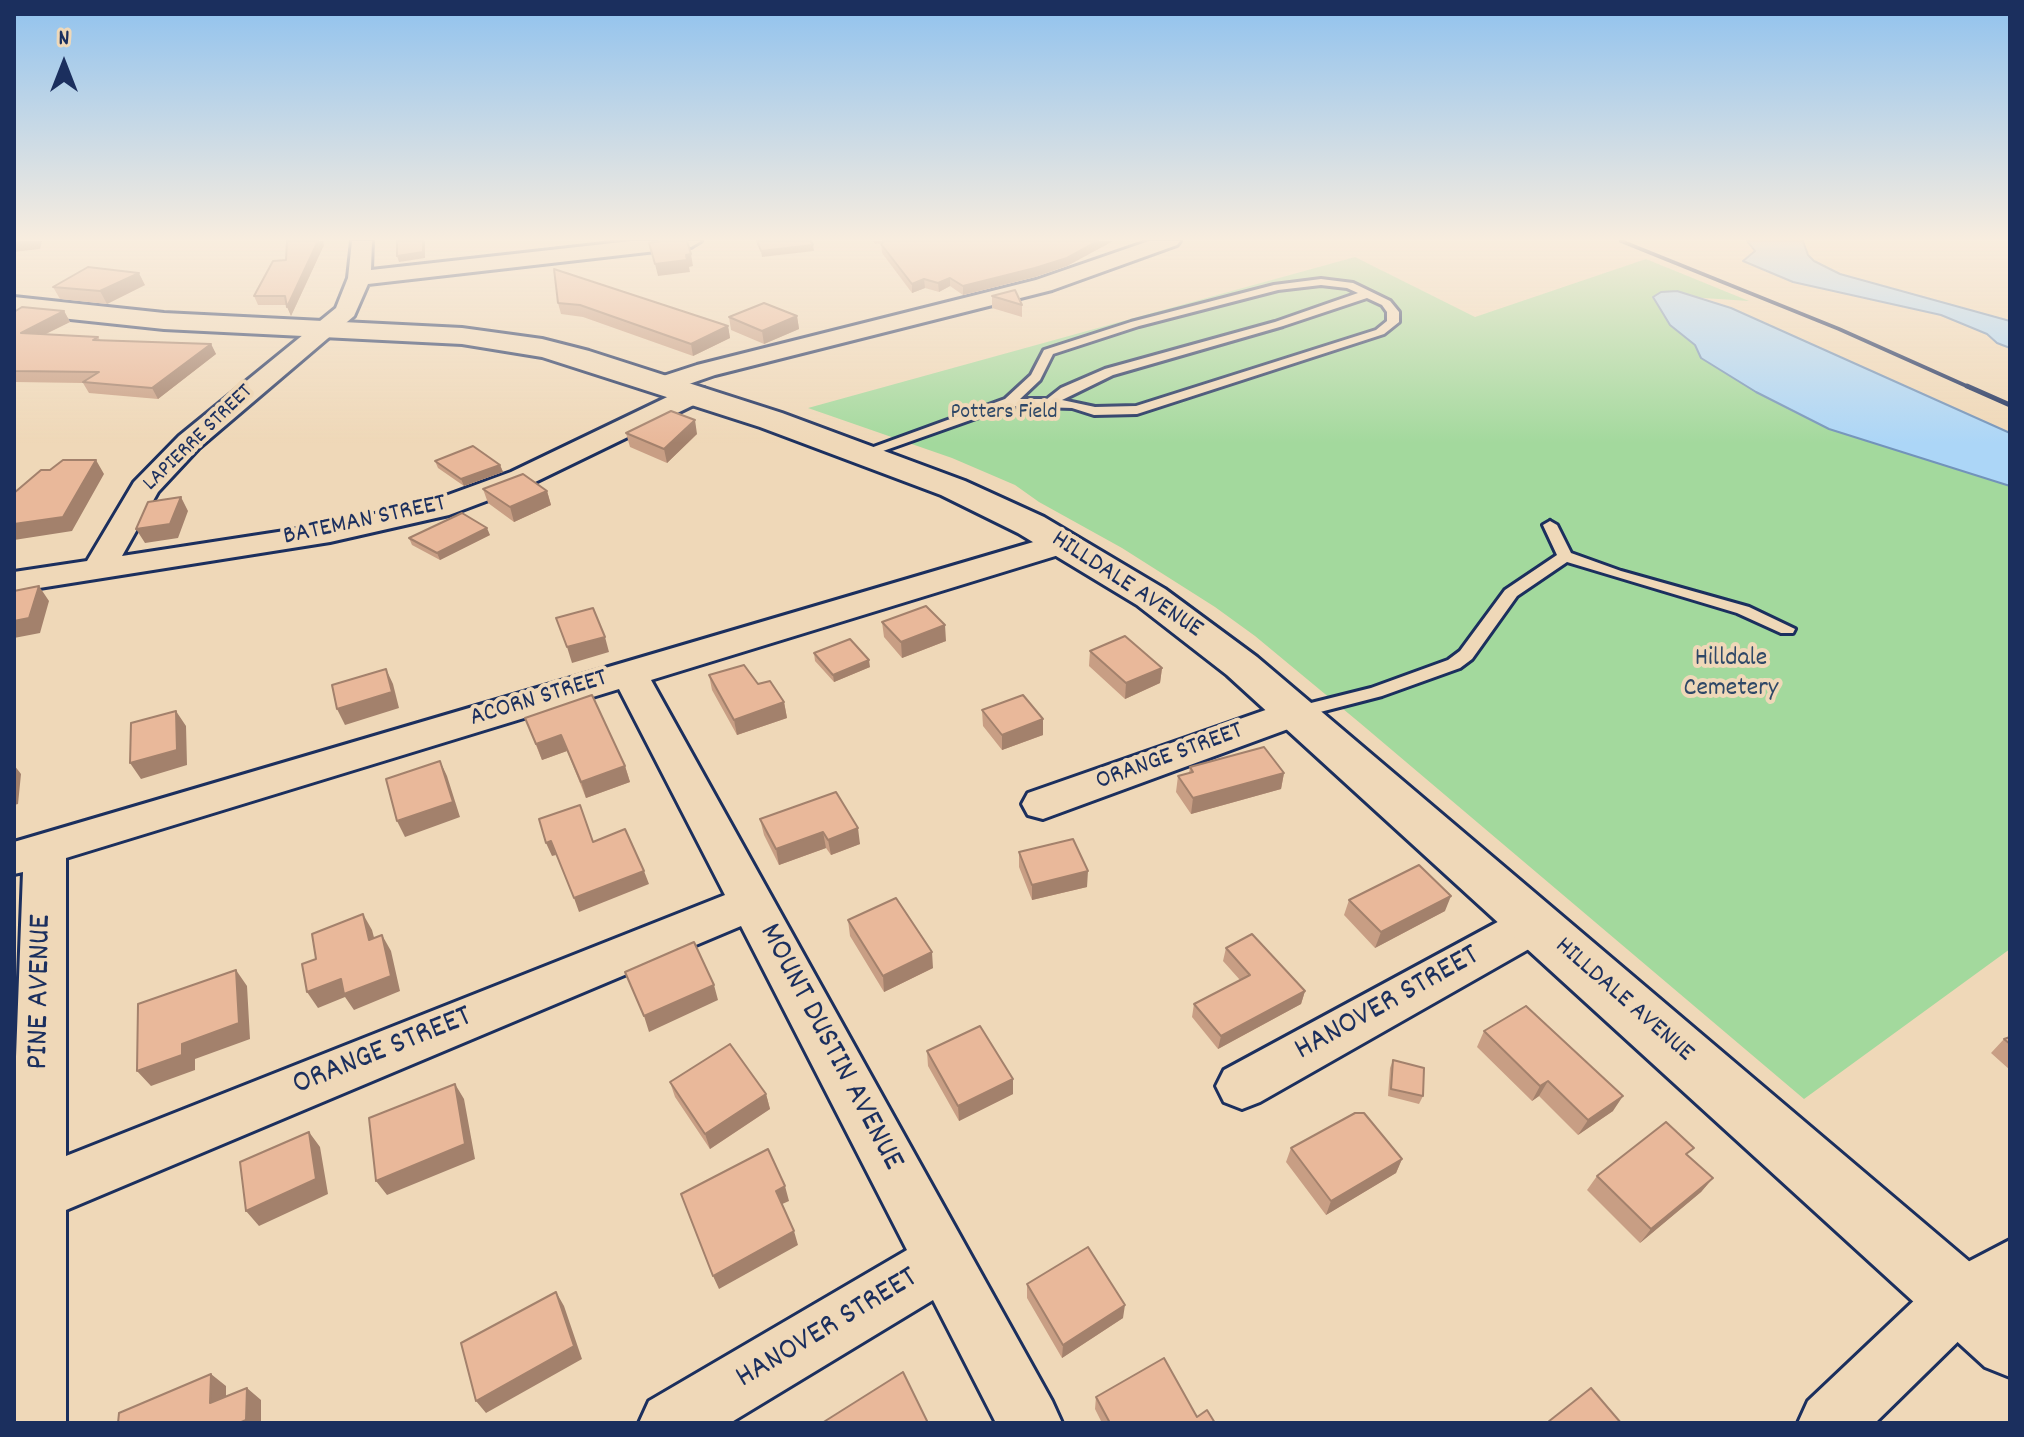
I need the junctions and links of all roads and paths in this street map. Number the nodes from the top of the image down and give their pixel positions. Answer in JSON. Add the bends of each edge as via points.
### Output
{"nodes":[{"id":1,"x":43,"y":308,"type":"edge"},
{"id":2,"x":347,"y":308,"type":"edge"},
{"id":3,"x":952,"y":308,"type":"edge"},
{"id":4,"x":1200,"y":308,"type":"edge"},
{"id":5,"x":1326,"y":308,"type":"edge"},
{"id":6,"x":1390,"y":308,"type":"edge"},
{"id":7,"x":324,"y":330,"type":"junction"},
{"id":8,"x":681,"y":389,"type":"junction"},
{"id":9,"x":1009,"y":402,"type":"junction"},
{"id":10,"x":1049,"y":404,"type":"junction"},
{"id":11,"x":864,"y":453,"type":"junction"},
{"id":12,"x":1550,"y":525,"type":"dead end"},
{"id":13,"x":1064,"y":543,"type":"junction"},
{"id":14,"x":1565,"y":556,"type":"junction"},
{"id":15,"x":98,"y":569,"type":"junction"},
{"id":16,"x":14,"y":582,"type":"edge"},
{"id":17,"x":1787,"y":629,"type":"dead end"},
{"id":18,"x":629,"y":673,"type":"junction"},
{"id":19,"x":1297,"y":712,"type":"junction"},
{"id":20,"x":1043,"y":804,"type":"dead end"},
{"id":21,"x":29,"y":854,"type":"edge"},
{"id":22,"x":751,"y":903,"type":"junction"},
{"id":23,"x":1534,"y":924,"type":"junction"},
{"id":24,"x":1242,"y":1086,"type":"dead end"},
{"id":25,"x":26,"y":1199,"type":"edge"},
{"id":26,"x":943,"y":1261,"type":"junction"},
{"id":27,"x":1985,"y":1283,"type":"edge"},
{"id":28,"x":2010,"y":1342,"type":"edge"},
{"id":29,"x":34,"y":1423,"type":"edge"},
{"id":30,"x":671,"y":1423,"type":"edge"},
{"id":31,"x":1030,"y":1423,"type":"edge"},
{"id":32,"x":1830,"y":1423,"type":"edge"}],
"edges":[{"from":1,"to":7,"type":"main road","name":"HILLDALE AVENUE"},
{"from":2,"to":7,"type":"street","name":"LAPIERRE STREET"},
{"from":3,"to":8,"type":"street","name":"BATEMAN STREET","via":[[706,370]]},
{"from":4,"to":9,"type":"lane","via":[[1048,352],[1036,377]]},
{"from":5,"to":10,"type":"lane","via":[[1109,372]]},
{"from":6,"to":10,"type":"lane","via":[[1393,322],[1380,332],[1137,410]]},
{"from":7,"to":8,"type":"main road","name":"HILLDALE AVENUE","via":[[507,341]]},
{"from":7,"to":15,"type":"street","name":"LAPIERRE STREET","via":[[189,442],[145,488]]},
{"from":8,"to":11,"type":"main road","name":"HILLDALE AVENUE"},
{"from":8,"to":15,"type":"street","name":"BATEMAN STREET","via":[[521,478],[438,509],[330,533]]},
{"from":9,"to":10,"type":"lane"},
{"from":9,"to":11,"type":"lane"},
{"from":11,"to":13,"type":"main road","name":"HILLDALE AVENUE","via":[[992,505]]},
{"from":12,"to":14,"type":"lane"},
{"from":13,"to":18,"type":"street","name":"ACORN STREET"},
{"from":13,"to":19,"type":"main road","name":"HILLDALE AVENUE","via":[[1199,631]]},
{"from":14,"to":17,"type":"lane"},
{"from":14,"to":19,"type":"lane","via":[[1511,593],[1454,664]]},
{"from":15,"to":16,"type":"street","name":"BATEMAN STREET"},
{"from":18,"to":21,"type":"street","name":"ACORN STREET"},
{"from":18,"to":22,"type":"street","name":"MOUNT DUSTIN AVENUE"},
{"from":19,"to":20,"type":"street","name":"ORANGE STREET"},
{"from":19,"to":23,"type":"main road","name":"HILLDALE AVENUE"},
{"from":21,"to":25,"type":"street","name":"PINE AVENUE"},
{"from":22,"to":25,"type":"street","name":"ORANGE STREET"},
{"from":22,"to":26,"type":"street","name":"MOUNT DUSTIN AVENUE"},
{"from":23,"to":24,"type":"street","name":"HANOVER STREET"},
{"from":23,"to":27,"type":"main road","name":"HILLDALE AVENUE"},
{"from":25,"to":29,"type":"street","name":"PINE AVENUE"},
{"from":26,"to":30,"type":"street","name":"HANOVER STREET"},
{"from":26,"to":31,"type":"street","name":"MOUNT DUSTIN AVENUE"},
{"from":27,"to":28,"type":"main road","name":"HILLDALE AVENUE"},
{"from":27,"to":32,"type":"street"}]}
